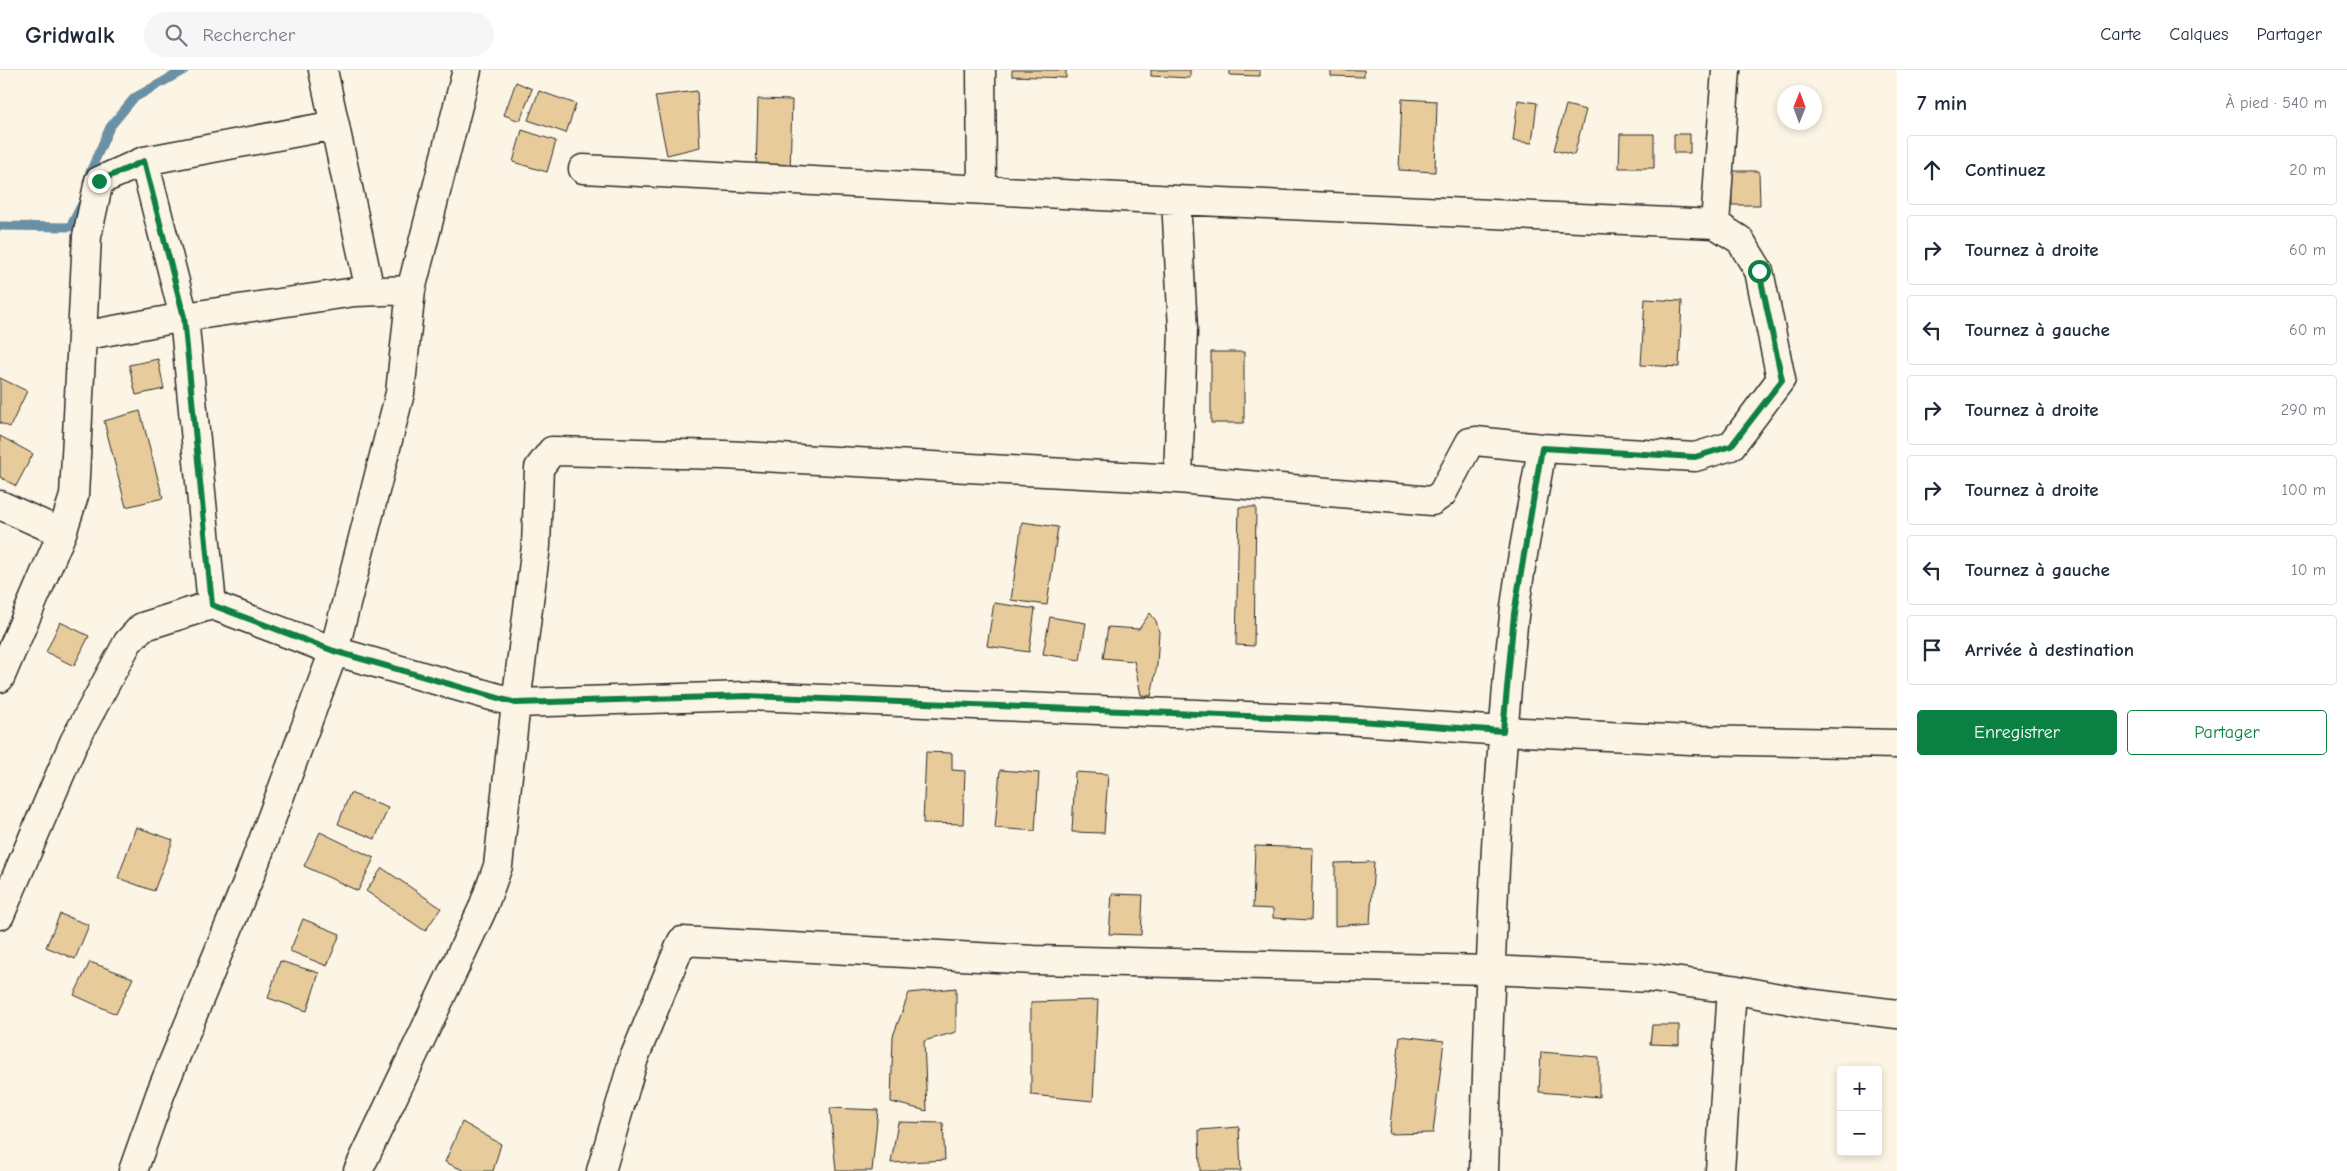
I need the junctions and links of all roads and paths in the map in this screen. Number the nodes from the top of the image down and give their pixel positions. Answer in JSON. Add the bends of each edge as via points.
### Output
{"nodes":[{"id":1,"x":323,"y":70,"type":"edge"},
{"id":2,"x":468,"y":70,"type":"edge"},
{"id":3,"x":981,"y":70,"type":"edge"},
{"id":4,"x":1726,"y":70,"type":"edge"},
{"id":5,"x":335,"y":125,"type":"junction"},
{"id":6,"x":144,"y":161,"type":"junction"},
{"id":7,"x":583,"y":169,"type":"dead end"},
{"id":8,"x":982,"y":189,"type":"junction"},
{"id":9,"x":1176,"y":200,"type":"junction"},
{"id":10,"x":1715,"y":224,"type":"junction"},
{"id":11,"x":411,"y":290,"type":"junction"},
{"id":12,"x":370,"y":291,"type":"junction"},
{"id":13,"x":184,"y":317,"type":"junction"},
{"id":14,"x":82,"y":336,"type":"junction"},
{"id":15,"x":1542,"y":448,"type":"junction"},
{"id":16,"x":1178,"y":479,"type":"junction"},
{"id":17,"x":0,"y":505,"type":"edge"},
{"id":18,"x":62,"y":533,"type":"junction"},
{"id":19,"x":212,"y":605,"type":"junction"},
{"id":20,"x":334,"y":651,"type":"junction"},
{"id":21,"x":0,"y":678,"type":"edge"},
{"id":22,"x":516,"y":703,"type":"junction"},
{"id":23,"x":1503,"y":731,"type":"junction"},
{"id":24,"x":1897,"y":744,"type":"edge"},
{"id":25,"x":0,"y":916,"type":"edge"},
{"id":26,"x":1490,"y":970,"type":"junction"},
{"id":27,"x":1732,"y":989,"type":"junction"},
{"id":28,"x":1897,"y":1014,"type":"edge"},
{"id":29,"x":133,"y":1171,"type":"edge"},
{"id":30,"x":358,"y":1171,"type":"edge"},
{"id":31,"x":601,"y":1171,"type":"edge"},
{"id":32,"x":1484,"y":1171,"type":"edge"},
{"id":33,"x":1720,"y":1171,"type":"edge"}],
"edges":[{"from":1,"to":5,"type":"street"},
{"from":2,"to":11,"type":"street"},
{"from":3,"to":8,"type":"street"},
{"from":4,"to":10,"type":"street"},
{"from":5,"to":6,"type":"street"},
{"from":5,"to":12,"type":"street"},
{"from":6,"to":13,"type":"street"},
{"from":6,"to":14,"type":"street","via":[[99,181],[87,236]]},
{"from":7,"to":8,"type":"street"},
{"from":8,"to":9,"type":"street"},
{"from":9,"to":10,"type":"street"},
{"from":9,"to":16,"type":"street","via":[[1183,329]]},
{"from":10,"to":15,"type":"street","via":[[1740,240],[1759,271],[1782,380],[1731,446],[1695,457]]},
{"from":11,"to":12,"type":"street"},
{"from":11,"to":20,"type":"street","via":[[400,393]]},
{"from":12,"to":13,"type":"street"},
{"from":13,"to":14,"type":"street"},
{"from":13,"to":19,"type":"street"},
{"from":14,"to":18,"type":"street","via":[[74,496]]},
{"from":15,"to":16,"type":"street","via":[[1470,442],[1442,494],[1432,501]]},
{"from":15,"to":23,"type":"street","via":[[1514,614]]},
{"from":16,"to":22,"type":"street","via":[[724,455],[552,451],[538,468],[536,546]]},
{"from":17,"to":18,"type":"street"},
{"from":18,"to":21,"type":"street"},
{"from":19,"to":20,"type":"street"},
{"from":19,"to":25,"type":"street","via":[[142,627],[128,642],[74,742]]},
{"from":20,"to":22,"type":"street"},
{"from":20,"to":29,"type":"street","via":[[251,873],[161,1092]]},
{"from":22,"to":23,"type":"street","via":[[748,696],[1345,720]]},
{"from":22,"to":30,"type":"street","via":[[498,866],[492,887]]},
{"from":23,"to":24,"type":"street","via":[[1690,740]]},
{"from":23,"to":26,"type":"street"},
{"from":26,"to":27,"type":"street","via":[[1652,978]]},
{"from":26,"to":31,"type":"street","via":[[1034,960],[682,941],[634,1058]]},
{"from":26,"to":32,"type":"street"},
{"from":27,"to":28,"type":"street","via":[[1806,1003]]},
{"from":27,"to":33,"type":"street"}]}
